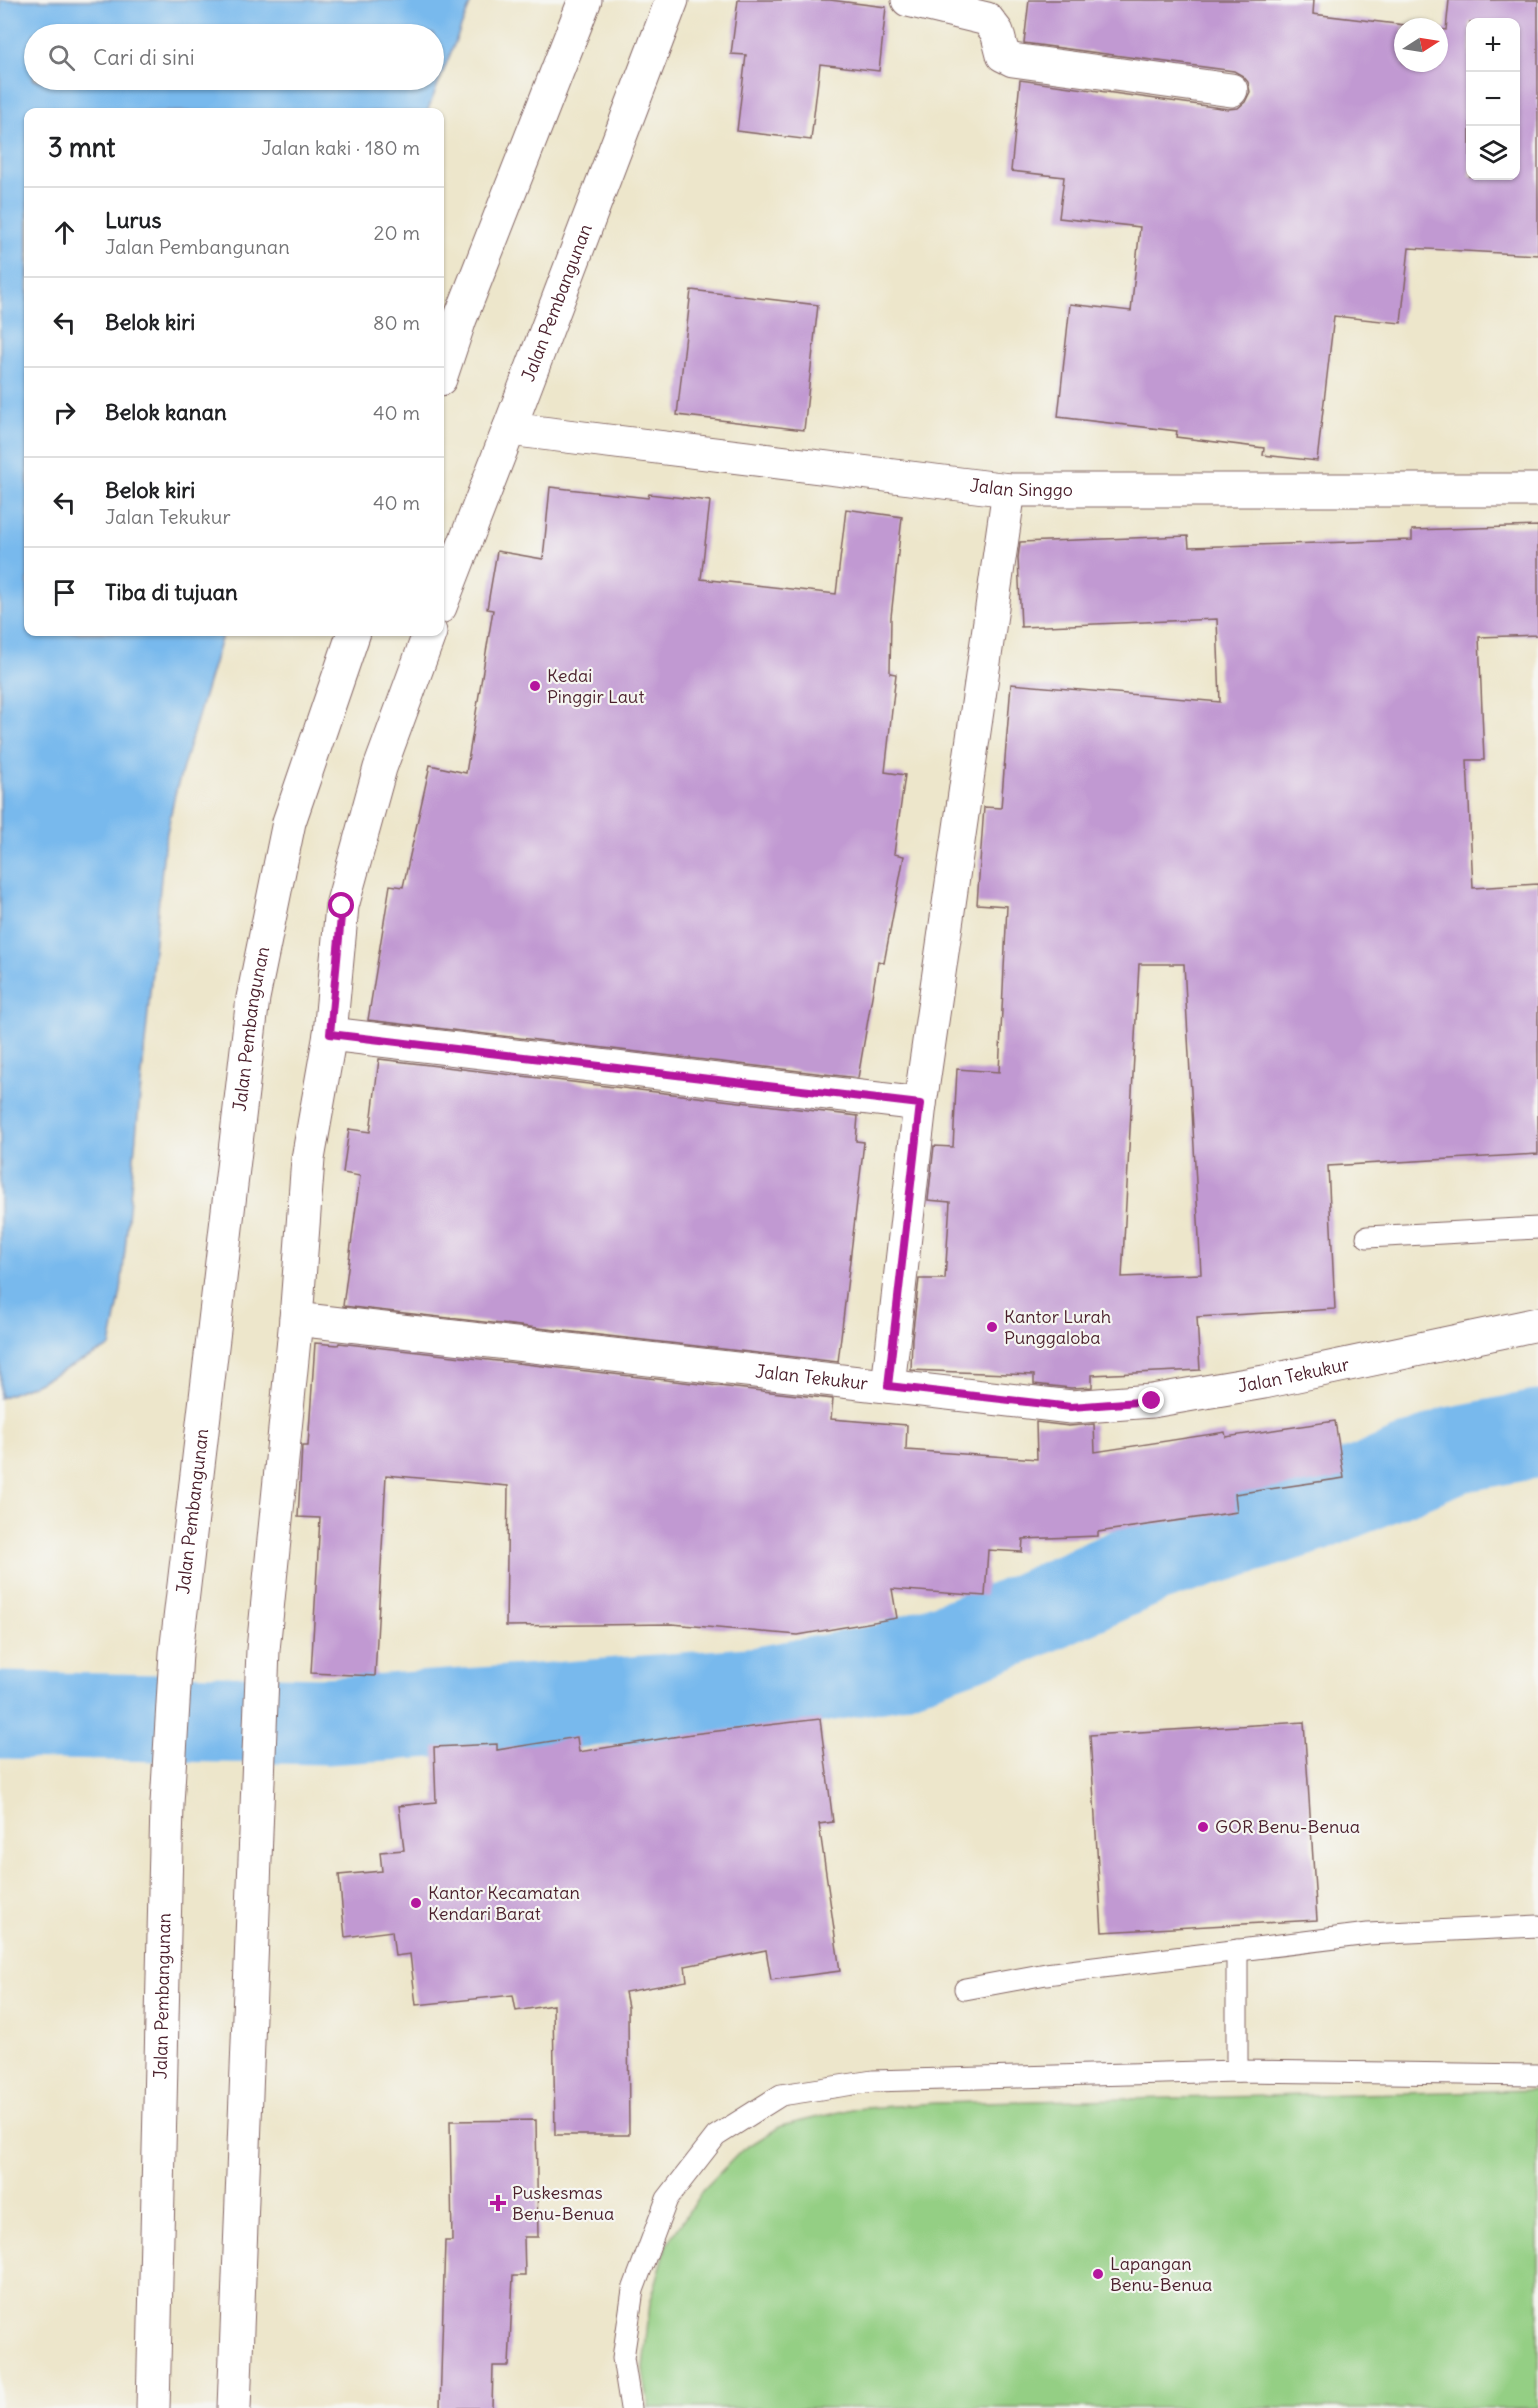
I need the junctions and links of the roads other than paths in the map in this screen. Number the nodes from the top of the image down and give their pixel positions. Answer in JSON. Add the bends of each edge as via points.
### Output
{"nodes":[{"id":1,"x":585,"y":0,"type":"edge"},
{"id":2,"x":672,"y":0,"type":"edge"},
{"id":3,"x":909,"y":0,"type":"edge"},
{"id":4,"x":1231,"y":90,"type":"dead end"},
{"id":5,"x":444,"y":366,"type":"edge"},
{"id":6,"x":509,"y":429,"type":"junction"},
{"id":7,"x":1010,"y":490,"type":"junction"},
{"id":8,"x":1538,"y":490,"type":"edge"},
{"id":9,"x":444,"y":597,"type":"edge"},
{"id":10,"x":353,"y":636,"type":"edge"},
{"id":11,"x":429,"y":636,"type":"edge"},
{"id":12,"x":330,"y":1034,"type":"junction"},
{"id":13,"x":920,"y":1104,"type":"junction"},
{"id":14,"x":1538,"y":1227,"type":"edge"},
{"id":15,"x":1367,"y":1237,"type":"dead end"},
{"id":16,"x":296,"y":1319,"type":"junction"},
{"id":17,"x":1538,"y":1324,"type":"edge"},
{"id":18,"x":888,"y":1386,"type":"junction"},
{"id":19,"x":1538,"y":1926,"type":"edge"},
{"id":20,"x":1237,"y":1950,"type":"junction"},
{"id":21,"x":965,"y":1989,"type":"dead end"},
{"id":22,"x":1238,"y":2072,"type":"junction"},
{"id":23,"x":1538,"y":2075,"type":"edge"},
{"id":24,"x":153,"y":2408,"type":"edge"},
{"id":25,"x":234,"y":2408,"type":"edge"},
{"id":26,"x":631,"y":2408,"type":"edge"}],
"edges":[{"from":1,"to":5,"type":"main road"},
{"from":2,"to":6,"type":"main road","name":"Jalan Pembangunan"},
{"from":3,"to":4,"type":"main road","via":[[987,19],[998,32],[1003,55],[1013,60]]},
{"from":6,"to":7,"type":"main road","name":"Jalan Singgo"},
{"from":6,"to":9,"type":"main road","name":"Jalan Pembangunan"},
{"from":7,"to":8,"type":"main road","name":"Jalan Singgo"},
{"from":7,"to":13,"type":"main road"},
{"from":10,"to":24,"type":"main road","name":"Jalan Pembangunan","via":[[289,822],[253,998],[176,1653],[167,1804]]},
{"from":11,"to":12,"type":"main road","via":[[380,768],[342,906]]},
{"from":12,"to":13,"type":"main road"},
{"from":12,"to":16,"type":"main road","via":[[308,1159]]},
{"from":13,"to":18,"type":"main road"},
{"from":14,"to":15,"type":"lane"},
{"from":16,"to":18,"type":"main road","name":"Jalan Tekukur"},
{"from":16,"to":25,"type":"main road","via":[[263,1650]]},
{"from":17,"to":18,"type":"main road","name":"Jalan Tekukur","via":[[1264,1382],[1152,1401],[1071,1407]]},
{"from":19,"to":20,"type":"lane","via":[[1368,1934]]},
{"from":20,"to":21,"type":"lane","via":[[1046,1974]]},
{"from":20,"to":22,"type":"lane"},
{"from":22,"to":23,"type":"lane"},
{"from":22,"to":26,"type":"lane","via":[[873,2081],[781,2095],[716,2136],[667,2199],[633,2290],[623,2358]]}]}
